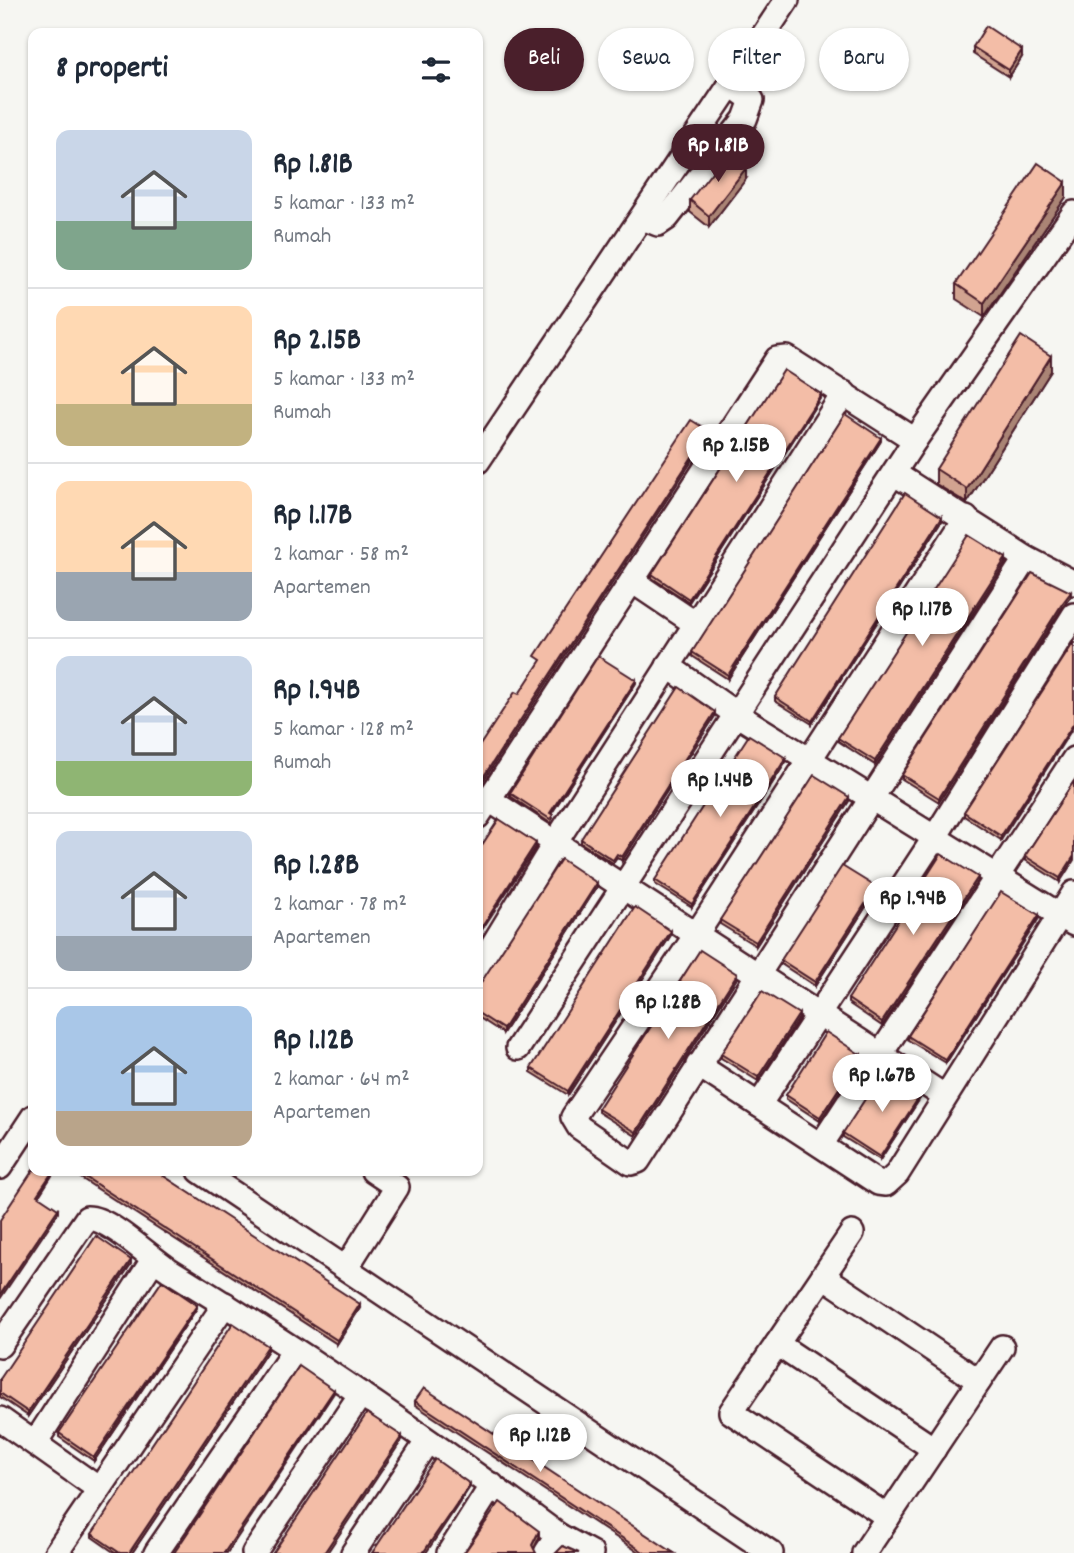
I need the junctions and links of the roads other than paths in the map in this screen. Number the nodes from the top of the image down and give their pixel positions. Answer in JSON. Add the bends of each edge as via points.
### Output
{"nodes":[{"id":1,"x":787,"y":0,"type":"edge"},
{"id":2,"x":768,"y":28,"type":"edge"},
{"id":3,"x":725,"y":91,"type":"edge"},
{"id":4,"x":740,"y":91,"type":"edge"},
{"id":5,"x":1074,"y":212,"type":"edge"},
{"id":6,"x":643,"y":218,"type":"junction"},
{"id":7,"x":844,"y":393,"type":"junction"},
{"id":8,"x":915,"y":440,"type":"junction"},
{"id":9,"x":483,"y":454,"type":"edge"},
{"id":10,"x":895,"y":474,"type":"junction"},
{"id":11,"x":965,"y":518,"type":"junction"},
{"id":12,"x":1026,"y":558,"type":"junction"},
{"id":13,"x":632,"y":581,"type":"junction"},
{"id":14,"x":1074,"y":583,"type":"edge"},
{"id":15,"x":1074,"y":615,"type":"edge"},
{"id":16,"x":696,"y":624,"type":"junction"},
{"id":17,"x":668,"y":666,"type":"junction"},
{"id":18,"x":736,"y":714,"type":"junction"},
{"id":19,"x":810,"y":760,"type":"junction"},
{"id":20,"x":1072,"y":767,"type":"edge"},
{"id":21,"x":871,"y":798,"type":"junction"},
{"id":22,"x":483,"y":807,"type":"edge"},
{"id":23,"x":934,"y":837,"type":"junction"},
{"id":24,"x":555,"y":843,"type":"junction"},
{"id":25,"x":996,"y":875,"type":"junction"},
{"id":26,"x":624,"y":887,"type":"junction"},
{"id":27,"x":1074,"y":893,"type":"edge"},
{"id":28,"x":1067,"y":920,"type":"edge"},
{"id":29,"x":696,"y":935,"type":"junction"},
{"id":30,"x":483,"y":961,"type":"edge"},
{"id":31,"x":757,"y":974,"type":"junction"},
{"id":32,"x":816,"y":1013,"type":"junction"},
{"id":33,"x":518,"y":1048,"type":"dead end"},
{"id":34,"x":881,"y":1055,"type":"junction"},
{"id":35,"x":698,"y":1065,"type":"junction"},
{"id":36,"x":944,"y":1097,"type":"junction"},
{"id":37,"x":759,"y":1105,"type":"junction"},
{"id":38,"x":28,"y":1125,"type":"edge"},
{"id":39,"x":821,"y":1145,"type":"junction"},
{"id":40,"x":0,"y":1167,"type":"edge"},
{"id":41,"x":207,"y":1176,"type":"edge"},
{"id":42,"x":380,"y":1176,"type":"edge"},
{"id":43,"x":852,"y":1233,"type":"dead end"},
{"id":44,"x":153,"y":1260,"type":"junction"},
{"id":45,"x":345,"y":1268,"type":"junction"},
{"id":46,"x":823,"y":1276,"type":"junction"},
{"id":47,"x":225,"y":1304,"type":"junction"},
{"id":48,"x":777,"y":1344,"type":"junction"},
{"id":49,"x":0,"y":1345,"type":"edge"},
{"id":50,"x":1002,"y":1347,"type":"dead end"},
{"id":51,"x":293,"y":1351,"type":"junction"},
{"id":52,"x":979,"y":1381,"type":"junction"},
{"id":53,"x":361,"y":1394,"type":"junction"},
{"id":54,"x":0,"y":1419,"type":"edge"},
{"id":55,"x":427,"y":1442,"type":"junction"},
{"id":56,"x":34,"y":1443,"type":"junction"},
{"id":57,"x":934,"y":1449,"type":"junction"},
{"id":58,"x":492,"y":1485,"type":"junction"},
{"id":59,"x":99,"y":1489,"type":"junction"},
{"id":60,"x":888,"y":1517,"type":"junction"},
{"id":61,"x":552,"y":1544,"type":"edge"},
{"id":62,"x":64,"y":1550,"type":"edge"},
{"id":63,"x":156,"y":1553,"type":"edge"},
{"id":64,"x":254,"y":1553,"type":"edge"},
{"id":65,"x":353,"y":1553,"type":"edge"},
{"id":66,"x":449,"y":1553,"type":"edge"},
{"id":67,"x":591,"y":1553,"type":"edge"},
{"id":68,"x":771,"y":1553,"type":"edge"},
{"id":69,"x":864,"y":1553,"type":"edge"}],
"edges":[{"from":1,"to":2,"type":"street"},
{"from":3,"to":6,"type":"street"},
{"from":4,"to":6,"type":"street","via":[[752,100],[738,130],[667,218],[658,224]]},
{"from":5,"to":8,"type":"street"},
{"from":6,"to":9,"type":"street"},
{"from":7,"to":8,"type":"street"},
{"from":7,"to":13,"type":"street","via":[[787,358],[777,359]]},
{"from":7,"to":16,"type":"street"},
{"from":8,"to":10,"type":"street"},
{"from":10,"to":11,"type":"street"},
{"from":10,"to":18,"type":"street"},
{"from":11,"to":12,"type":"street"},
{"from":11,"to":19,"type":"street"},
{"from":12,"to":14,"type":"street"},
{"from":12,"to":21,"type":"street"},
{"from":13,"to":16,"type":"street"},
{"from":13,"to":22,"type":"street"},
{"from":15,"to":23,"type":"street"},
{"from":16,"to":17,"type":"street"},
{"from":17,"to":18,"type":"street"},
{"from":17,"to":24,"type":"street"},
{"from":18,"to":19,"type":"street"},
{"from":18,"to":26,"type":"street"},
{"from":19,"to":21,"type":"street"},
{"from":19,"to":29,"type":"street"},
{"from":20,"to":25,"type":"street"},
{"from":21,"to":23,"type":"street"},
{"from":21,"to":31,"type":"street"},
{"from":22,"to":24,"type":"street"},
{"from":23,"to":25,"type":"street"},
{"from":23,"to":32,"type":"street"},
{"from":24,"to":26,"type":"street"},
{"from":24,"to":30,"type":"street"},
{"from":25,"to":28,"type":"street"},
{"from":25,"to":34,"type":"street"},
{"from":26,"to":29,"type":"street"},
{"from":26,"to":33,"type":"street"},
{"from":27,"to":28,"type":"street"},
{"from":28,"to":36,"type":"street"},
{"from":29,"to":31,"type":"street"},
{"from":29,"to":35,"type":"street","via":[[573,1118],[574,1123],[635,1163]]},
{"from":31,"to":32,"type":"street"},
{"from":31,"to":35,"type":"street"},
{"from":32,"to":34,"type":"street"},
{"from":32,"to":37,"type":"street"},
{"from":34,"to":36,"type":"street"},
{"from":34,"to":39,"type":"street"},
{"from":35,"to":37,"type":"street"},
{"from":36,"to":39,"type":"street","via":[[897,1174],[886,1184]]},
{"from":37,"to":39,"type":"street"},
{"from":38,"to":40,"type":"street"},
{"from":41,"to":45,"type":"street"},
{"from":42,"to":45,"type":"street","via":[[397,1187]]},
{"from":43,"to":46,"type":"street"},
{"from":44,"to":47,"type":"street"},
{"from":44,"to":49,"type":"street","via":[[100,1220],[87,1218]]},
{"from":44,"to":56,"type":"street"},
{"from":45,"to":68,"type":"street"},
{"from":46,"to":48,"type":"street"},
{"from":46,"to":52,"type":"street"},
{"from":47,"to":51,"type":"street"},
{"from":47,"to":59,"type":"street"},
{"from":48,"to":57,"type":"street"},
{"from":48,"to":60,"type":"street","via":[[731,1412]]},
{"from":50,"to":52,"type":"street"},
{"from":51,"to":53,"type":"street"},
{"from":51,"to":63,"type":"street"},
{"from":52,"to":57,"type":"street"},
{"from":53,"to":55,"type":"street"},
{"from":53,"to":64,"type":"street"},
{"from":54,"to":56,"type":"street"},
{"from":55,"to":58,"type":"street"},
{"from":55,"to":65,"type":"street"},
{"from":56,"to":59,"type":"street"},
{"from":57,"to":60,"type":"street"},
{"from":58,"to":61,"type":"street"},
{"from":58,"to":66,"type":"street"},
{"from":59,"to":62,"type":"street"},
{"from":60,"to":69,"type":"street"},
{"from":61,"to":67,"type":"street"}]}
